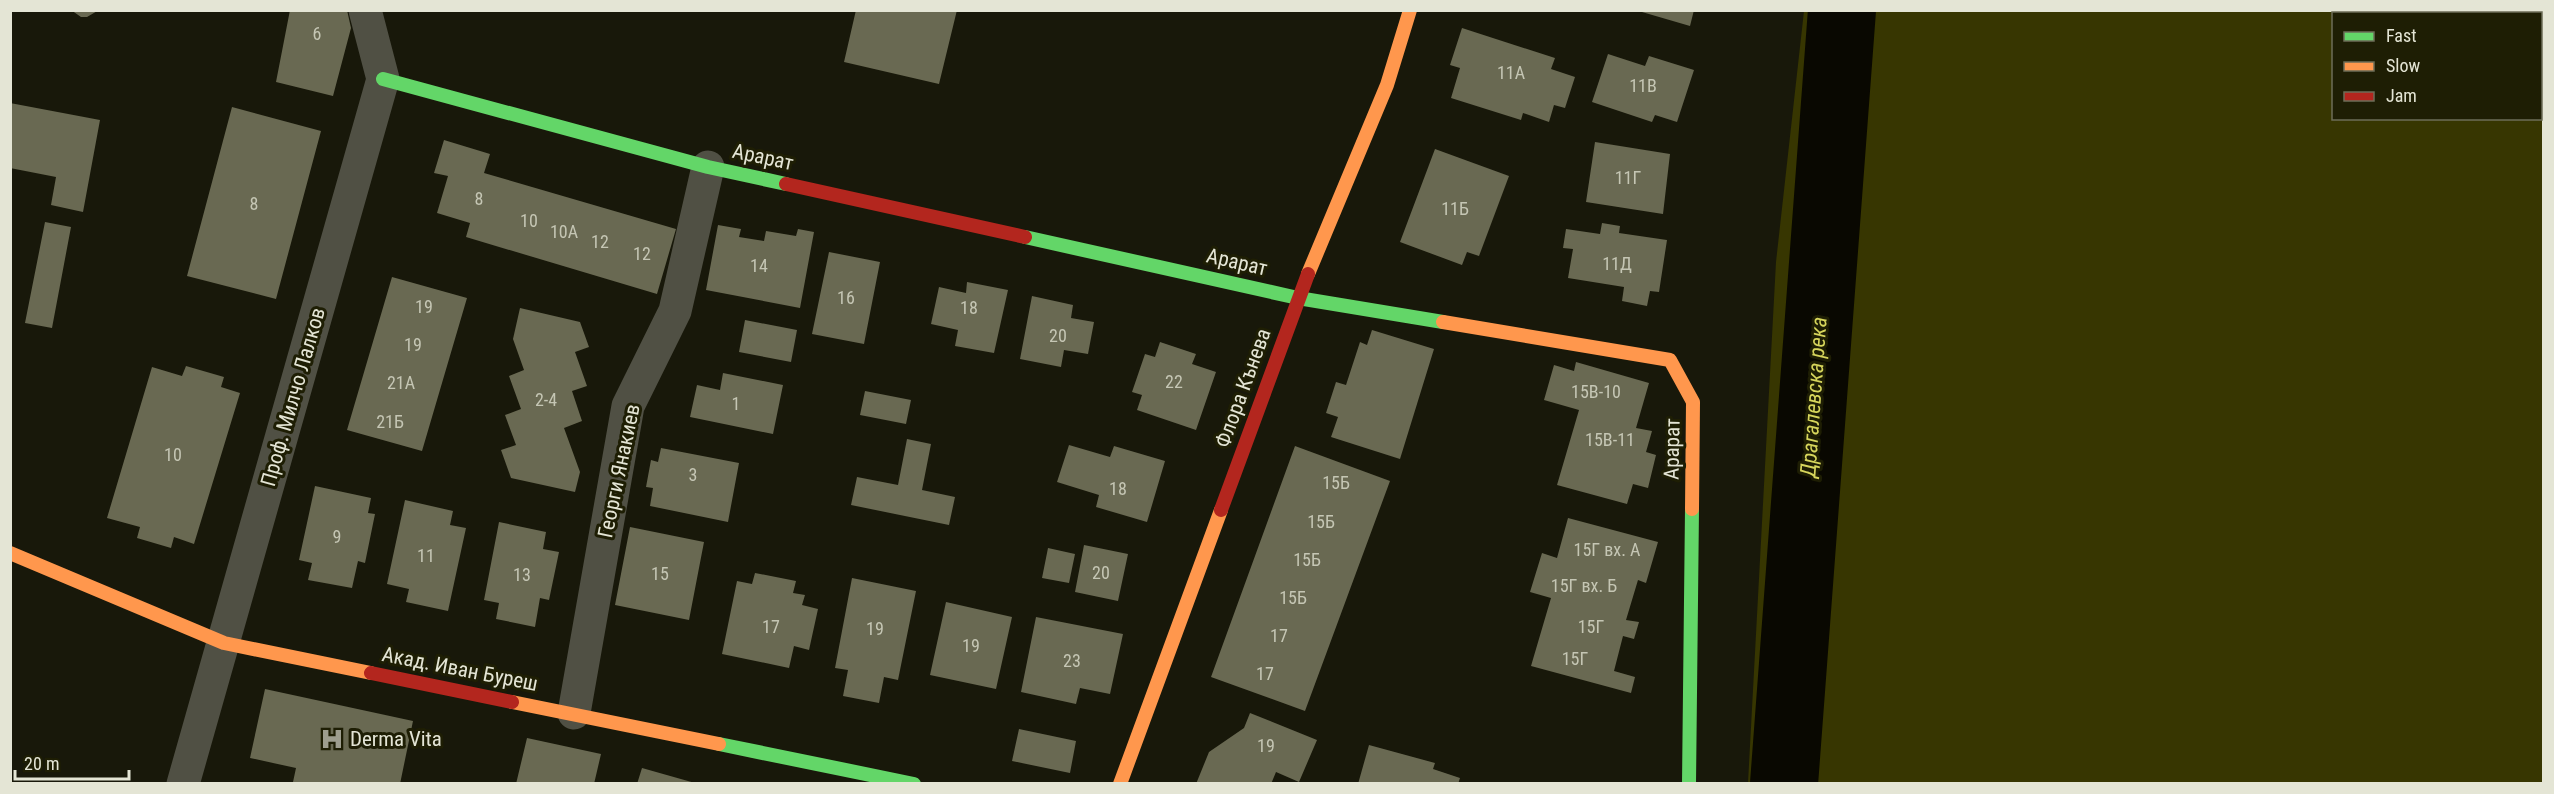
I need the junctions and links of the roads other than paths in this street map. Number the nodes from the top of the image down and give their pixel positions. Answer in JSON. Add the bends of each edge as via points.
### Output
{"nodes":[{"id":1,"x":365,"y":10,"type":"edge"},
{"id":2,"x":1410,"y":10,"type":"edge"},
{"id":3,"x":383,"y":79,"type":"junction"},
{"id":4,"x":708,"y":167,"type":"junction"},
{"id":5,"x":1298,"y":298,"type":"junction"},
{"id":6,"x":10,"y":553,"type":"edge"},
{"id":7,"x":224,"y":643,"type":"junction"},
{"id":8,"x":574,"y":713,"type":"junction"},
{"id":9,"x":183,"y":783,"type":"edge"},
{"id":10,"x":914,"y":783,"type":"edge"},
{"id":11,"x":1120,"y":783,"type":"edge"},
{"id":12,"x":1689,"y":783,"type":"edge"}],
"edges":[{"from":1,"to":3,"type":"street"},
{"from":2,"to":5,"type":"street","name":"Флора Кънева","via":[[1387,85]]},
{"from":3,"to":4,"type":"street","name":"Арарат"},
{"from":3,"to":7,"type":"street","name":"Проф. Милчо Лалков"},
{"from":4,"to":5,"type":"street","name":"Арарат"},
{"from":4,"to":8,"type":"street","name":"Георги Янакиев","via":[[675,311],[628,406]]},
{"from":5,"to":11,"type":"street","name":"Флора Кънева"},
{"from":5,"to":12,"type":"street","name":"Арарат","via":[[1670,360],[1694,402]]},
{"from":6,"to":7,"type":"street","name":"Акад. Иван Буреш"},
{"from":7,"to":8,"type":"street","name":"Акад. Иван Буреш"},
{"from":7,"to":9,"type":"street","name":"Проф. Милчо Лалков"},
{"from":8,"to":10,"type":"street","name":"Акад. Иван Буреш"}]}
